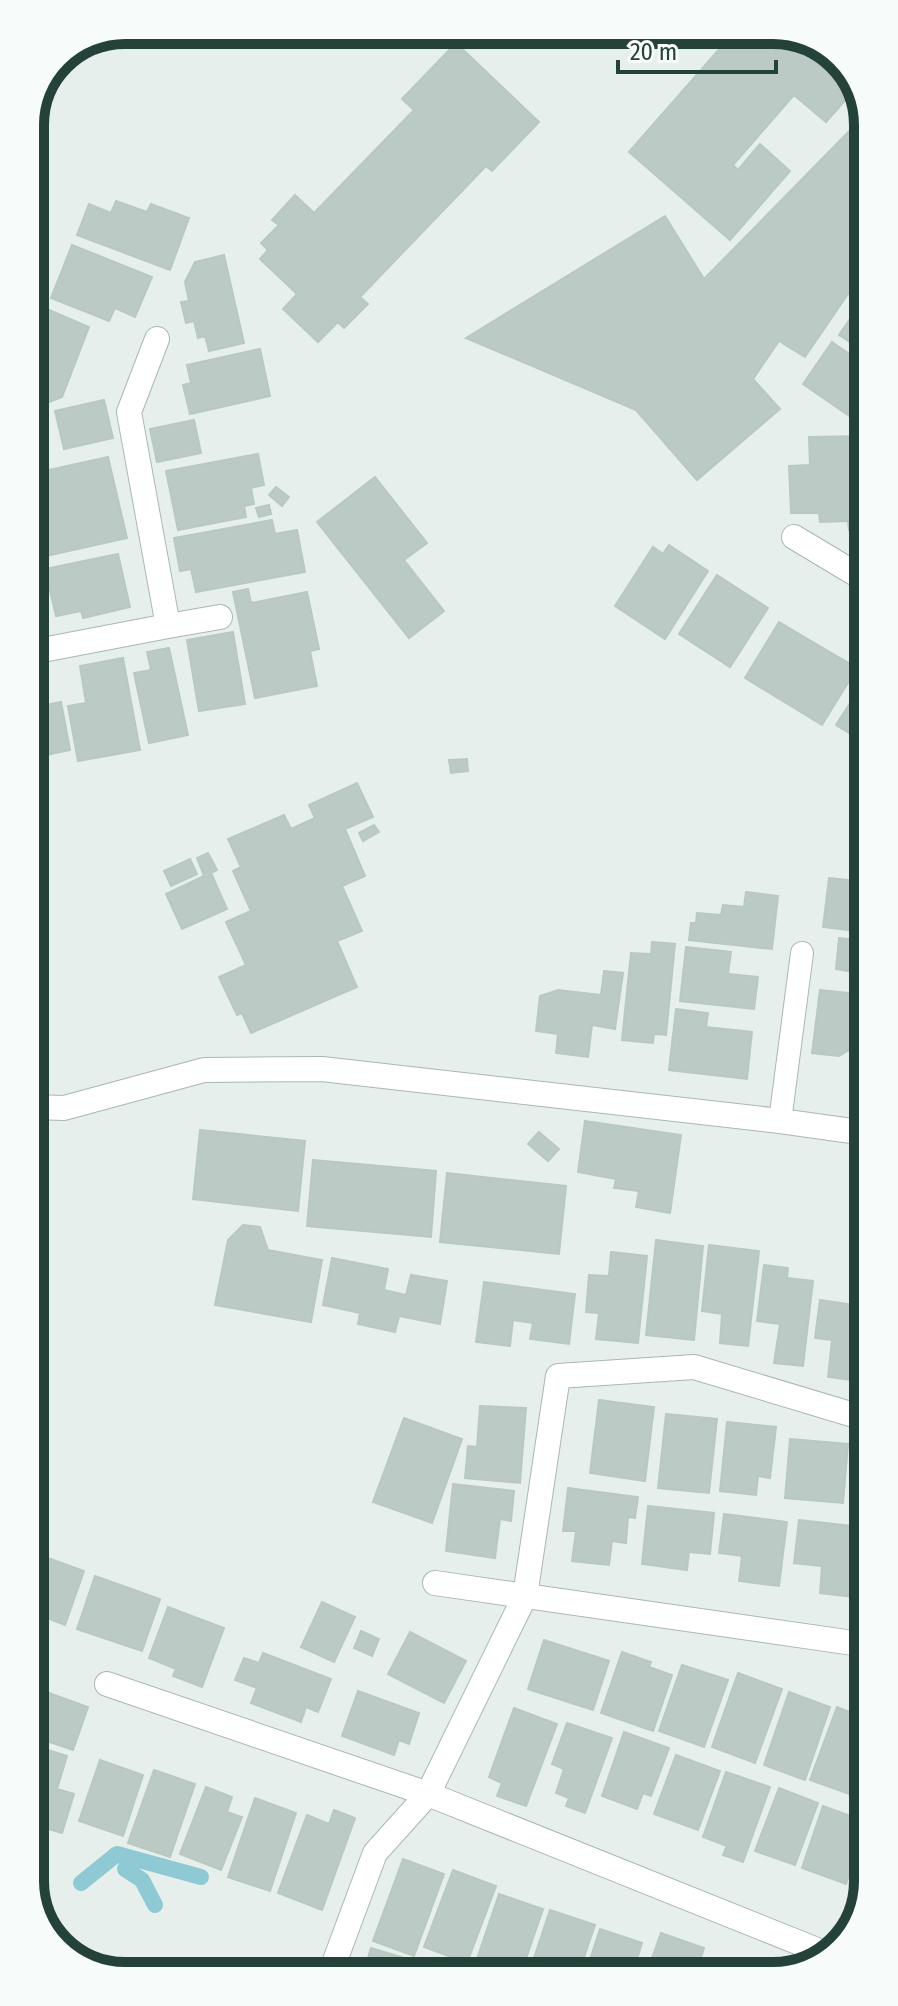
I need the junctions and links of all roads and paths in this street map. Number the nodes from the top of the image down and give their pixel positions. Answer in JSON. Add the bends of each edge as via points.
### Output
{"nodes":[{"id":1,"x":157,"y":339,"type":"dead end"},
{"id":2,"x":794,"y":537,"type":"dead end"},
{"id":3,"x":854,"y":573,"type":"edge"},
{"id":4,"x":220,"y":617,"type":"dead end"},
{"id":5,"x":168,"y":626,"type":"junction"},
{"id":6,"x":44,"y":650,"type":"edge"},
{"id":7,"x":802,"y":953,"type":"dead end"},
{"id":8,"x":44,"y":1107,"type":"edge"},
{"id":9,"x":780,"y":1121,"type":"junction"},
{"id":10,"x":854,"y":1131,"type":"edge"},
{"id":11,"x":854,"y":1415,"type":"edge"},
{"id":12,"x":435,"y":1583,"type":"dead end"},
{"id":13,"x":525,"y":1596,"type":"junction"},
{"id":14,"x":854,"y":1643,"type":"edge"},
{"id":15,"x":107,"y":1684,"type":"dead end"},
{"id":16,"x":428,"y":1794,"type":"junction"},
{"id":17,"x":816,"y":1949,"type":"edge"},
{"id":18,"x":334,"y":1962,"type":"edge"}],
"edges":[{"from":1,"to":5,"type":"street","via":[[129,412]]},
{"from":2,"to":3,"type":"street"},
{"from":4,"to":5,"type":"street"},
{"from":5,"to":6,"type":"street"},
{"from":7,"to":9,"type":"lane"},
{"from":8,"to":9,"type":"street","via":[[64,1108],[204,1070],[322,1069]]},
{"from":9,"to":10,"type":"street"},
{"from":11,"to":13,"type":"street","via":[[694,1367],[558,1376]]},
{"from":12,"to":13,"type":"street"},
{"from":13,"to":14,"type":"street"},
{"from":13,"to":16,"type":"street"},
{"from":15,"to":16,"type":"street"},
{"from":16,"to":17,"type":"street"},
{"from":16,"to":18,"type":"street","via":[[375,1853]]}]}
